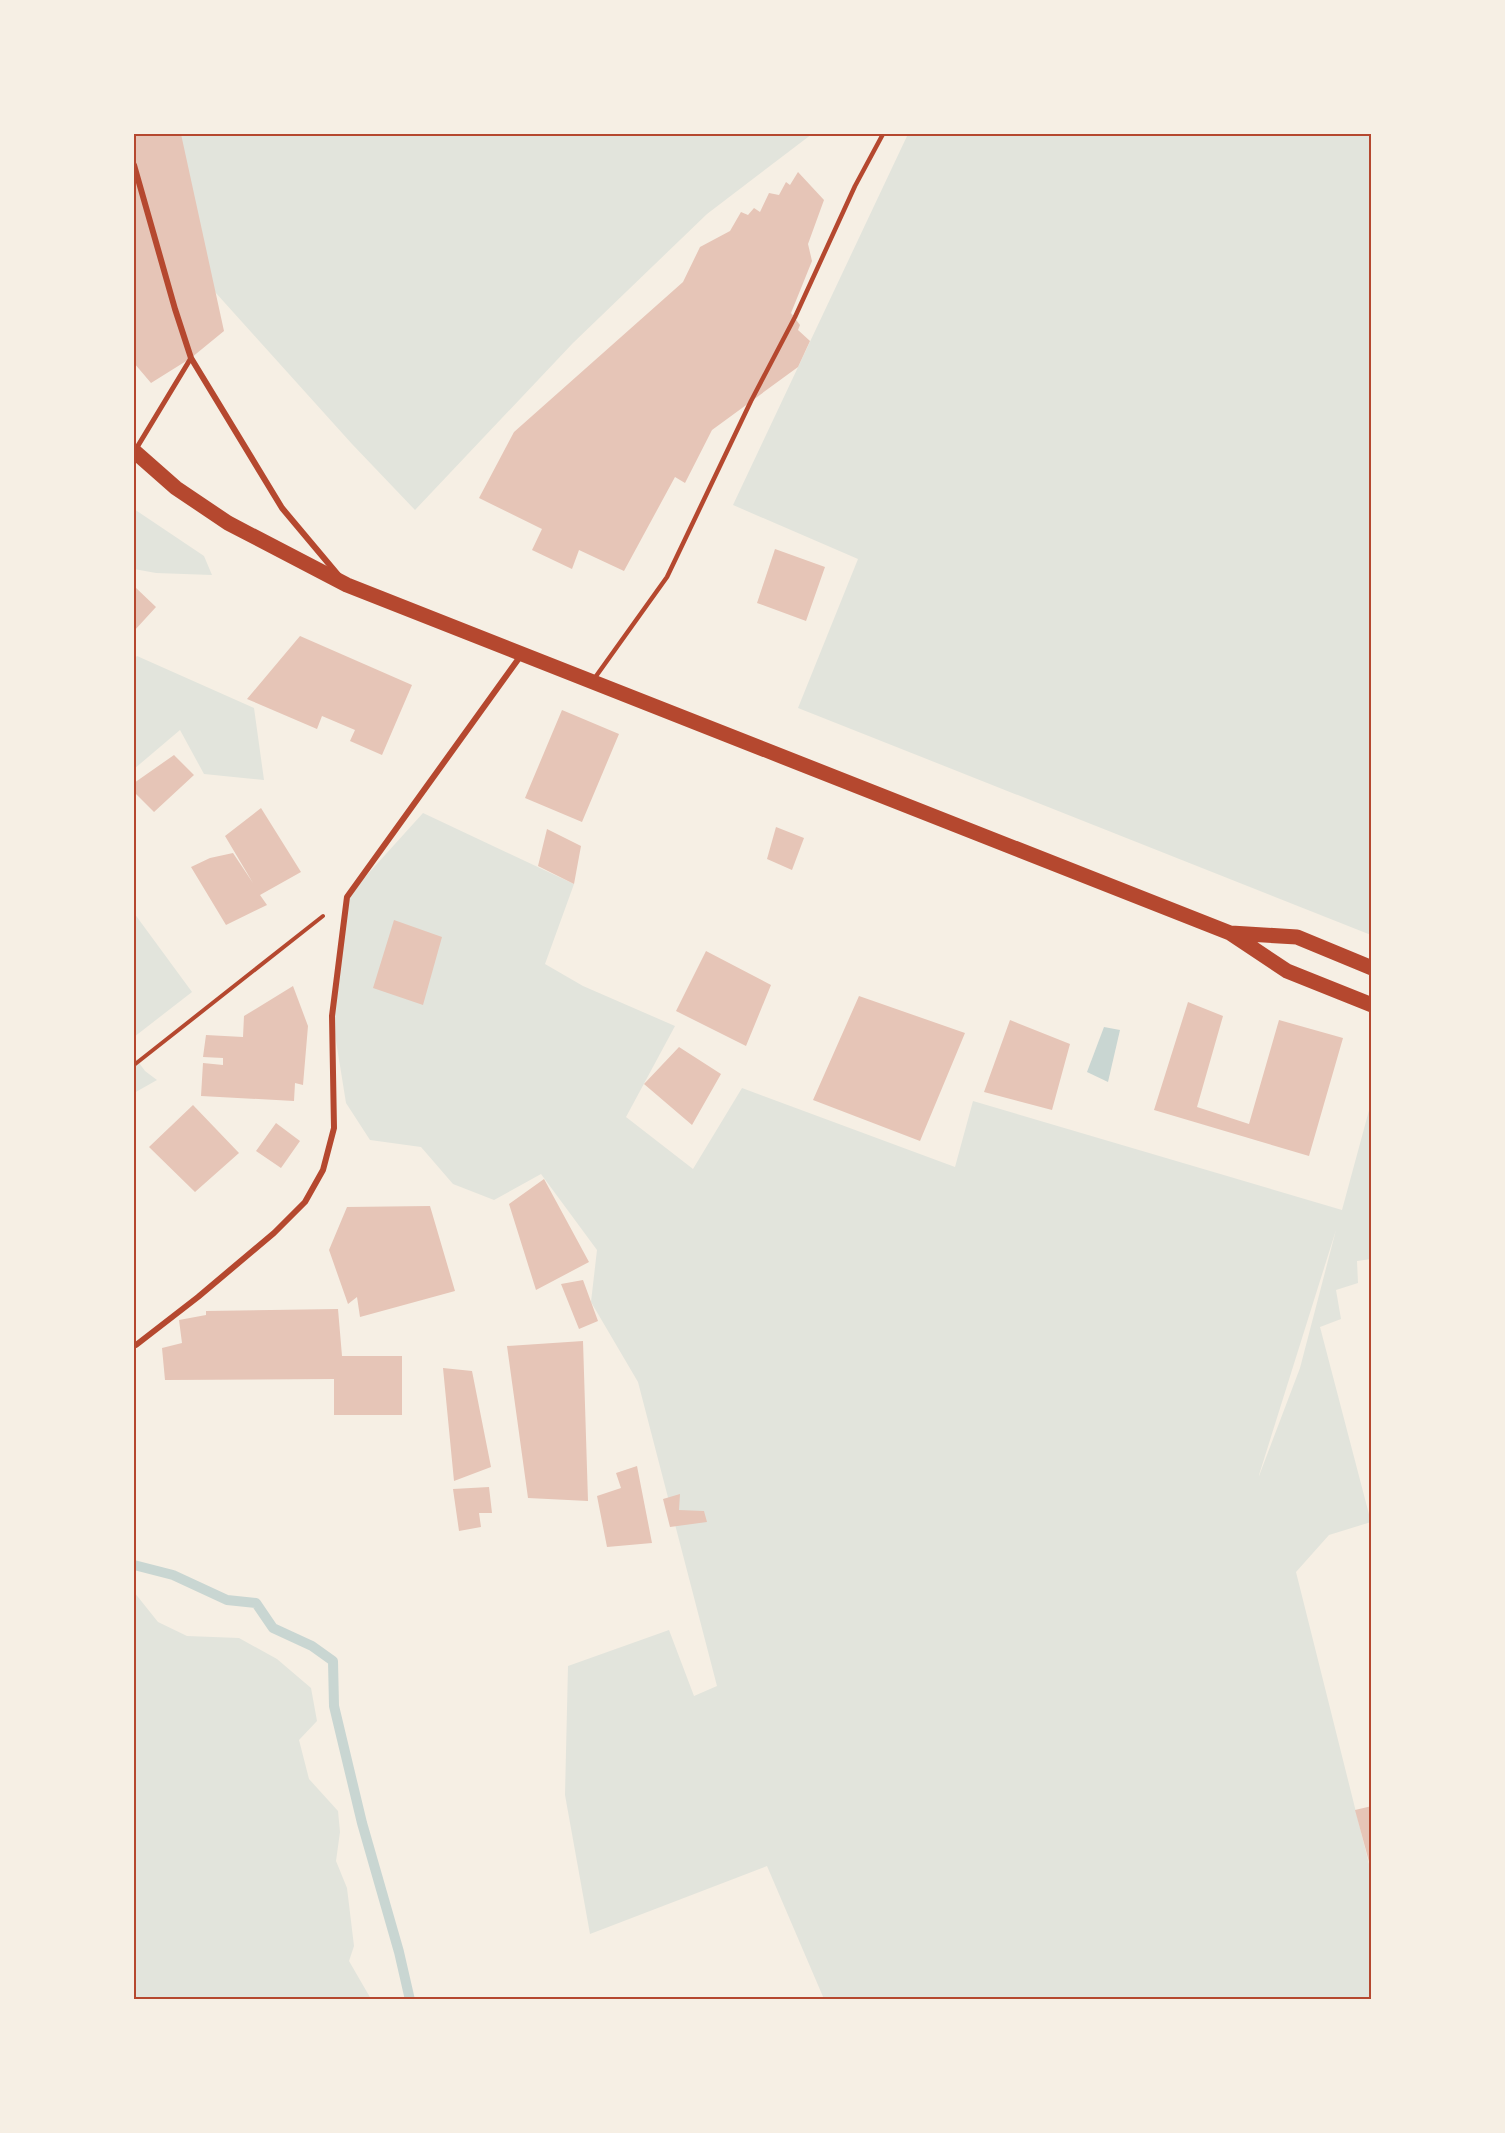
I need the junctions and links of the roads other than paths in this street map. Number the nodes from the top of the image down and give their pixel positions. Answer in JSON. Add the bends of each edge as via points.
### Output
{"nodes":[{"id":1,"x":883,"y":134,"type":"edge"},
{"id":2,"x":134,"y":165,"type":"edge"},
{"id":3,"x":191,"y":358,"type":"junction"},
{"id":4,"x":134,"y":452,"type":"edge"},
{"id":5,"x":347,"y":585,"type":"junction"},
{"id":6,"x":522,"y":654,"type":"junction"},
{"id":7,"x":593,"y":681,"type":"junction"},
{"id":8,"x":1230,"y":933,"type":"junction"},
{"id":9,"x":1371,"y":968,"type":"edge"},
{"id":10,"x":1371,"y":1005,"type":"edge"},
{"id":11,"x":136,"y":1345,"type":"dead end"}],
"edges":[{"from":1,"to":7,"type":"lane","via":[[667,577]]},
{"from":2,"to":3,"type":"street"},
{"from":3,"to":4,"type":"street"},
{"from":3,"to":5,"type":"street","via":[[282,508]]},
{"from":4,"to":5,"type":"main road","via":[[177,489],[228,523]]},
{"from":5,"to":6,"type":"main road"},
{"from":6,"to":7,"type":"main road"},
{"from":6,"to":11,"type":"street","via":[[347,897],[332,1016],[334,1128],[323,1170],[305,1202],[274,1233]]},
{"from":7,"to":8,"type":"main road"},
{"from":8,"to":9,"type":"main road","via":[[1297,937]]},
{"from":8,"to":10,"type":"main road","via":[[1287,971]]}]}
